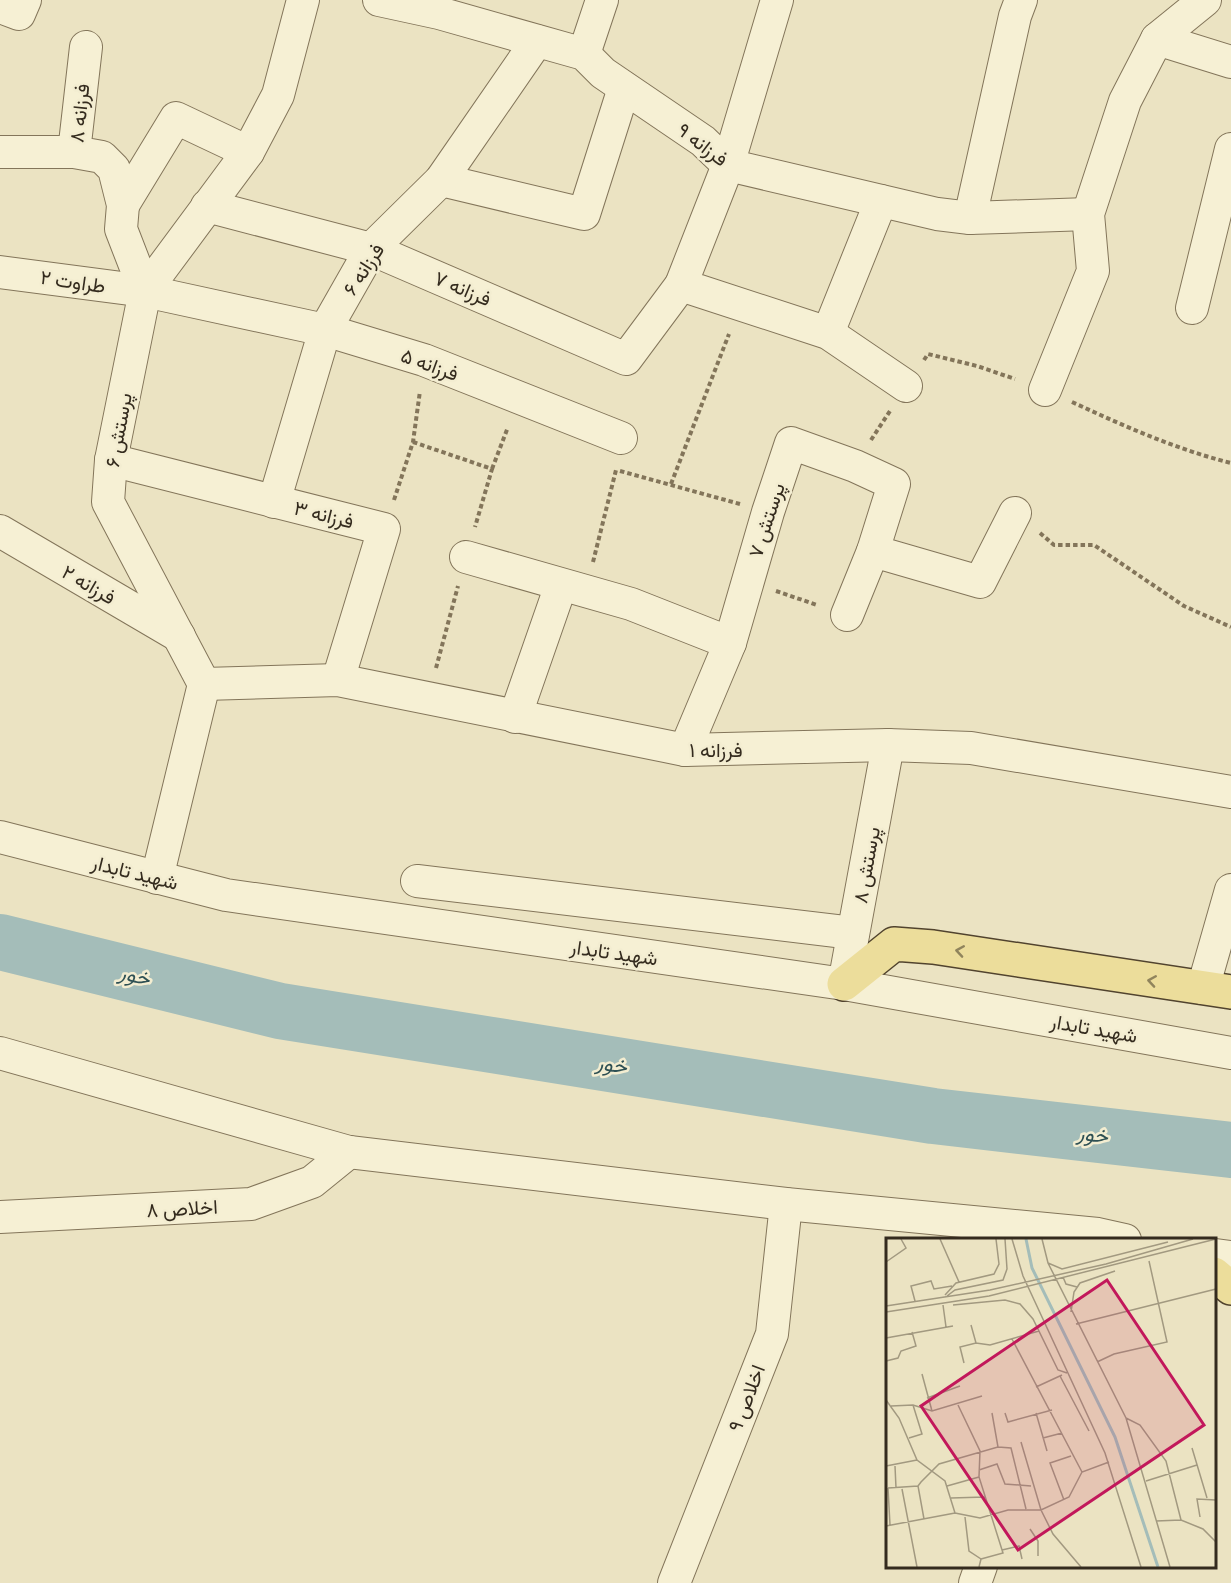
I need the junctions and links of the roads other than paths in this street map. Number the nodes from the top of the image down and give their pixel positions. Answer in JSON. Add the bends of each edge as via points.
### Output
{"nodes":[{"id":1,"x":25,"y":0,"type":"edge"},
{"id":2,"x":303,"y":0,"type":"edge"},
{"id":3,"x":379,"y":0,"type":"edge"},
{"id":4,"x":602,"y":0,"type":"edge"},
{"id":5,"x":777,"y":0,"type":"edge"},
{"id":6,"x":1021,"y":0,"type":"edge"},
{"id":7,"x":1205,"y":0,"type":"edge"},
{"id":8,"x":0,"y":7,"type":"edge"},
{"id":9,"x":443,"y":7,"type":"edge"},
{"id":10,"x":1156,"y":39,"type":"junction"},
{"id":11,"x":537,"y":41,"type":"junction"},
{"id":12,"x":86,"y":47,"type":"dead end"},
{"id":13,"x":584,"y":54,"type":"junction"},
{"id":14,"x":1231,"y":62,"type":"edge"},
{"id":15,"x":624,"y":88,"type":"junction"},
{"id":16,"x":1231,"y":148,"type":"edge"},
{"id":17,"x":0,"y":152,"type":"edge"},
{"id":18,"x":248,"y":152,"type":"junction"},
{"id":19,"x":74,"y":153,"type":"junction"},
{"id":20,"x":728,"y":165,"type":"junction"},
{"id":21,"x":441,"y":180,"type":"junction"},
{"id":22,"x":882,"y":201,"type":"junction"},
{"id":23,"x":123,"y":205,"type":"junction"},
{"id":24,"x":207,"y":206,"type":"junction"},
{"id":25,"x":1223,"y":212,"type":"edge"},
{"id":26,"x":1088,"y":214,"type":"junction"},
{"id":27,"x":970,"y":218,"type":"junction"},
{"id":28,"x":371,"y":249,"type":"junction"},
{"id":29,"x":0,"y":272,"type":"edge"},
{"id":30,"x":681,"y":285,"type":"junction"},
{"id":31,"x":145,"y":291,"type":"junction"},
{"id":32,"x":1192,"y":308,"type":"dead end"},
{"id":33,"x":325,"y":330,"type":"junction"},
{"id":34,"x":828,"y":333,"type":"junction"},
{"id":35,"x":906,"y":386,"type":"road end"},
{"id":36,"x":1045,"y":390,"type":"dead end"},
{"id":37,"x":621,"y":438,"type":"road end"},
{"id":38,"x":111,"y":460,"type":"junction"},
{"id":39,"x":274,"y":502,"type":"junction"},
{"id":40,"x":1015,"y":513,"type":"road end"},
{"id":41,"x":0,"y":531,"type":"edge"},
{"id":42,"x":873,"y":551,"type":"junction"},
{"id":43,"x":466,"y":557,"type":"road end"},
{"id":44,"x":573,"y":588,"type":"junction"},
{"id":45,"x":848,"y":615,"type":"road end"},
{"id":46,"x":178,"y":636,"type":"junction"},
{"id":47,"x":730,"y":643,"type":"junction"},
{"id":48,"x":338,"y":680,"type":"junction"},
{"id":49,"x":204,"y":684,"type":"junction"},
{"id":50,"x":515,"y":717,"type":"junction"},
{"id":51,"x":888,"y":745,"type":"junction"},
{"id":52,"x":685,"y":750,"type":"junction"},
{"id":53,"x":1231,"y":792,"type":"edge"},
{"id":54,"x":0,"y":837,"type":"edge"},
{"id":55,"x":157,"y":878,"type":"junction"},
{"id":56,"x":417,"y":881,"type":"dead end"},
{"id":57,"x":1231,"y":890,"type":"edge"},
{"id":58,"x":853,"y":933,"type":"junction"},
{"id":59,"x":844,"y":984,"type":"junction"},
{"id":60,"x":1217,"y":990,"type":"edge"},
{"id":61,"x":0,"y":1053,"type":"edge"},
{"id":62,"x":1231,"y":1053,"type":"edge"},
{"id":63,"x":349,"y":1152,"type":"junction"},
{"id":64,"x":786,"y":1204,"type":"junction"},
{"id":65,"x":0,"y":1217,"type":"edge"},
{"id":66,"x":1106,"y":1238,"type":"edge"},
{"id":67,"x":1216,"y":1255,"type":"edge"},
{"id":68,"x":1231,"y":1257,"type":"edge"},
{"id":69,"x":1216,"y":1275,"type":"edge"},
{"id":70,"x":1231,"y":1288,"type":"edge"},
{"id":71,"x":980,"y":1568,"type":"edge"},
{"id":72,"x":674,"y":1583,"type":"edge"},
{"id":73,"x":975,"y":1583,"type":"edge"}],
"edges":[{"from":1,"to":8,"type":"street","via":[[19,14]]},
{"from":2,"to":18,"type":"street","name":"پرستش ۶","via":[[278,95]]},
{"from":3,"to":9,"type":"street","name":"فرزانه ۹"},
{"from":4,"to":13,"type":"street"},
{"from":5,"to":20,"type":"street"},
{"from":6,"to":27,"type":"street"},
{"from":7,"to":10,"type":"street"},
{"from":9,"to":11,"type":"street","name":"فرزانه ۹"},
{"from":10,"to":14,"type":"street"},
{"from":10,"to":26,"type":"street","via":[[1125,101]]},
{"from":11,"to":13,"type":"street","name":"فرزانه ۹"},
{"from":11,"to":21,"type":"street","name":"فرزانه ۶"},
{"from":12,"to":19,"type":"street","name":"فرزانه ۸"},
{"from":13,"to":15,"type":"street","name":"فرزانه ۹"},
{"from":15,"to":20,"type":"street","name":"فرزانه ۹","via":[[703,141]]},
{"from":15,"to":21,"type":"street","via":[[584,214]]},
{"from":16,"to":25,"type":"street"},
{"from":17,"to":19,"type":"street"},
{"from":18,"to":23,"type":"street","via":[[176,118]]},
{"from":18,"to":24,"type":"street","name":"پرستش ۶"},
{"from":19,"to":23,"type":"street","name":"فرزانه ۸","via":[[102,157],[114,169]]},
{"from":20,"to":22,"type":"street","name":"فرزانه ۹"},
{"from":20,"to":30,"type":"street"},
{"from":21,"to":28,"type":"street","name":"فرزانه ۶"},
{"from":22,"to":27,"type":"street","name":"فرزانه ۹"},
{"from":22,"to":34,"type":"street"},
{"from":23,"to":31,"type":"street","name":"فرزانه ۸","via":[[121,229]]},
{"from":24,"to":28,"type":"street","name":"فرزانه ۷"},
{"from":24,"to":31,"type":"street","name":"پرستش ۶"},
{"from":25,"to":32,"type":"street"},
{"from":26,"to":27,"type":"street","name":"فرزانه ۹"},
{"from":26,"to":36,"type":"street","via":[[1093,271]]},
{"from":28,"to":30,"type":"street","name":"فرزانه ۷","via":[[626,359]]},
{"from":28,"to":33,"type":"street","name":"فرزانه ۶"},
{"from":29,"to":31,"type":"street","name":"طراوت ۲"},
{"from":30,"to":34,"type":"street"},
{"from":31,"to":33,"type":"street","name":"فرزانه ۵"},
{"from":31,"to":38,"type":"street","name":"پرستش ۶"},
{"from":33,"to":37,"type":"street","name":"فرزانه ۵","via":[[424,360]]},
{"from":33,"to":39,"type":"street","name":"فرزانه ۶"},
{"from":34,"to":35,"type":"street"},
{"from":38,"to":39,"type":"street","name":"فرزانه ۳"},
{"from":38,"to":46,"type":"street","name":"پرستش ۶","via":[[108,501]]},
{"from":39,"to":48,"type":"street","name":"فرزانه ۳","via":[[384,529]]},
{"from":40,"to":42,"type":"street","via":[[980,582]]},
{"from":41,"to":46,"type":"street","name":"فرزانه ۲"},
{"from":42,"to":45,"type":"street"},
{"from":42,"to":47,"type":"street","name":"پرستش ۷","via":[[894,484],[791,443]]},
{"from":43,"to":44,"type":"street"},
{"from":44,"to":47,"type":"street","via":[[631,604]]},
{"from":44,"to":50,"type":"street"},
{"from":46,"to":49,"type":"street","name":"پرستش ۶"},
{"from":47,"to":52,"type":"street","name":"پرستش ۷"},
{"from":48,"to":49,"type":"street","name":"فرزانه ۱"},
{"from":48,"to":50,"type":"street","name":"فرزانه ۱"},
{"from":49,"to":55,"type":"street"},
{"from":50,"to":52,"type":"street","name":"فرزانه ۱"},
{"from":51,"to":52,"type":"street","name":"فرزانه ۱"},
{"from":51,"to":53,"type":"street","name":"فرزانه ۱","via":[[971,748]]},
{"from":51,"to":58,"type":"street","name":"پرستش ۸"},
{"from":54,"to":55,"type":"street","name":"شهید تابدار"},
{"from":55,"to":59,"type":"street","name":"شهید تابدار","via":[[226,895]]},
{"from":56,"to":58,"type":"street"},
{"from":57,"to":60,"type":"street"},
{"from":58,"to":59,"type":"street","name":"پرستش ۸"},
{"from":60,"to":59,"type":"main road","one_way":true,"via":[[894,944]]},
{"from":59,"to":62,"type":"street","name":"شهید تابدار"},
{"from":61,"to":63,"type":"street"},
{"from":63,"to":64,"type":"street"},
{"from":63,"to":65,"type":"street","name":"اخلاص ۸","via":[[312,1182],[251,1204]]},
{"from":64,"to":66,"type":"street"},
{"from":64,"to":72,"type":"street","name":"اخلاص ۹","via":[[772,1334]]},
{"from":67,"to":68,"type":"street"},
{"from":69,"to":70,"type":"main road"},
{"from":71,"to":73,"type":"street"}]}
